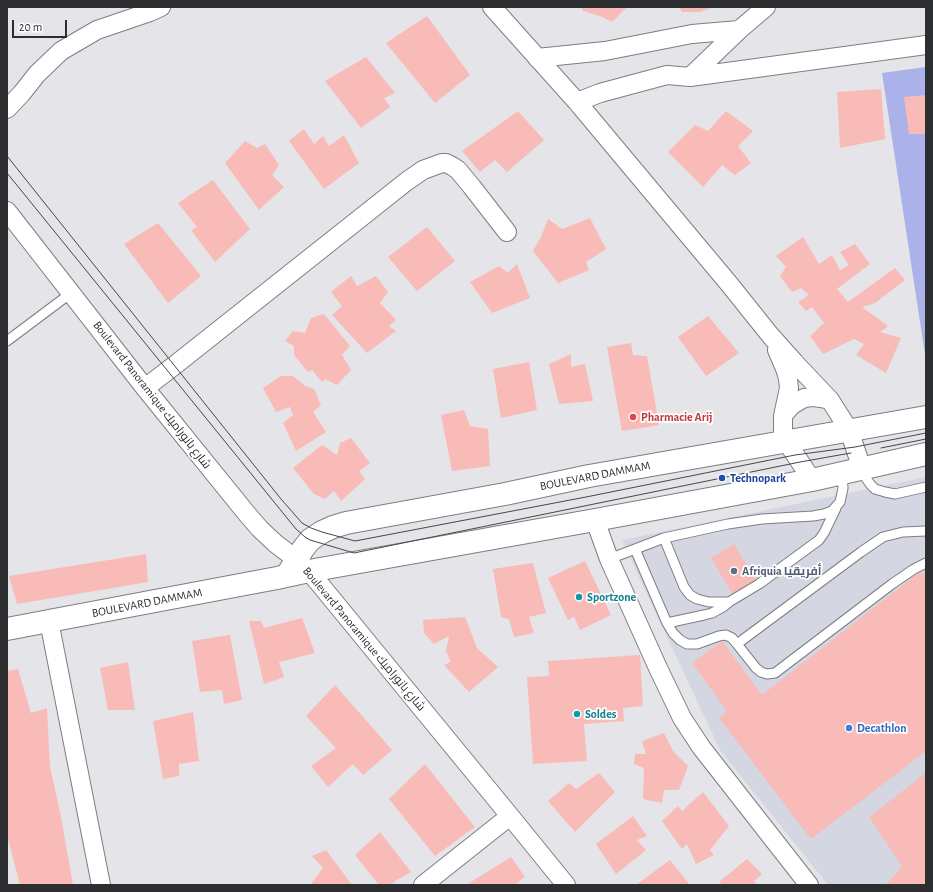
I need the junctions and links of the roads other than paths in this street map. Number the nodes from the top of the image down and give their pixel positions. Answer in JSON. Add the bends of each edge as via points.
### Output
{"nodes":[{"id":1,"x":161,"y":7,"type":"edge"},
{"id":2,"x":766,"y":7,"type":"edge"},
{"id":3,"x":494,"y":8,"type":"edge"},
{"id":4,"x":738,"y":30,"type":"junction"},
{"id":5,"x":926,"y":46,"type":"edge"},
{"id":6,"x":537,"y":58,"type":"junction"},
{"id":7,"x":690,"y":77,"type":"junction"},
{"id":8,"x":577,"y":102,"type":"junction"},
{"id":9,"x":7,"y":108,"type":"edge"},
{"id":10,"x":7,"y":211,"type":"edge"},
{"id":11,"x":507,"y":232,"type":"dead end"},
{"id":12,"x":70,"y":292,"type":"junction"},
{"id":13,"x":770,"y":335,"type":"junction"},
{"id":14,"x":7,"y":342,"type":"edge"},
{"id":15,"x":144,"y":388,"type":"junction"},
{"id":16,"x":830,"y":400,"type":"junction"},
{"id":17,"x":784,"y":414,"type":"junction"},
{"id":18,"x":926,"y":416,"type":"edge"},
{"id":19,"x":849,"y":430,"type":"junction"},
{"id":20,"x":786,"y":441,"type":"junction"},
{"id":21,"x":926,"y":454,"type":"edge"},
{"id":22,"x":852,"y":471,"type":"junction"},
{"id":23,"x":812,"y":480,"type":"junction"},
{"id":24,"x":926,"y":487,"type":"edge"},
{"id":25,"x":837,"y":505,"type":"junction"},
{"id":26,"x":595,"y":520,"type":"junction"},
{"id":27,"x":926,"y":531,"type":"edge"},
{"id":28,"x":664,"y":538,"type":"junction"},
{"id":29,"x":634,"y":549,"type":"junction"},
{"id":30,"x":609,"y":559,"type":"junction"},
{"id":31,"x":926,"y":563,"type":"edge"},
{"id":32,"x":297,"y":568,"type":"junction"},
{"id":33,"x":729,"y":602,"type":"junction"},
{"id":34,"x":49,"y":621,"type":"junction"},
{"id":35,"x":667,"y":623,"type":"junction"},
{"id":36,"x":7,"y":629,"type":"edge"},
{"id":37,"x":737,"y":644,"type":"junction"},
{"id":38,"x":510,"y":816,"type":"junction"},
{"id":39,"x":101,"y":885,"type":"edge"},
{"id":40,"x":423,"y":885,"type":"edge"},
{"id":41,"x":566,"y":885,"type":"edge"},
{"id":42,"x":809,"y":885,"type":"edge"}],
"edges":[{"from":1,"to":9,"type":"street","via":[[97,30],[61,51]]},
{"from":2,"to":4,"type":"street"},
{"from":3,"to":6,"type":"street"},
{"from":4,"to":6,"type":"street","via":[[692,34],[605,51]]},
{"from":4,"to":7,"type":"street"},
{"from":5,"to":7,"type":"street"},
{"from":6,"to":8,"type":"street"},
{"from":7,"to":8,"type":"street","via":[[667,75],[600,93]]},
{"from":8,"to":13,"type":"street"},
{"from":10,"to":12,"type":"street","name":"Boulevard Panoramique شارع بانوراميك"},
{"from":11,"to":15,"type":"street","via":[[458,170],[446,163],[423,170]]},
{"from":12,"to":14,"type":"lane"},
{"from":12,"to":15,"type":"street","name":"Boulevard Panoramique شارع بانوراميك"},
{"from":13,"to":16,"type":"street"},
{"from":13,"to":17,"type":"street","via":[[788,379],[789,388]]},
{"from":15,"to":32,"type":"street","name":"Boulevard Panoramique شارع بانوراميك","via":[[247,514]]},
{"from":16,"to":17,"type":"street","via":[[804,398],[792,405]]},
{"from":16,"to":19,"type":"street"},
{"from":17,"to":20,"type":"street","via":[[783,433]]},
{"from":18,"to":19,"type":"street","name":"BOULEVARD DAMMAM"},
{"from":19,"to":20,"type":"street","name":"BOULEVARD DAMMAM"},
{"from":19,"to":22,"type":"street"},
{"from":20,"to":23,"type":"street"},
{"from":20,"to":32,"type":"street","name":"BOULEVARD DAMMAM","via":[[346,522],[310,540],[303,549]]},
{"from":21,"to":22,"type":"street","name":"BOULEVARD DAMMAM"},
{"from":22,"to":23,"type":"street","name":"BOULEVARD DAMMAM"},
{"from":22,"to":24,"type":"lane","via":[[864,475],[875,489],[885,492],[895,494]]},
{"from":22,"to":25,"type":"lane"},
{"from":23,"to":26,"type":"street","name":"BOULEVARD DAMMAM"},
{"from":25,"to":28,"type":"lane","via":[[832,511],[824,514],[735,523]]},
{"from":25,"to":33,"type":"lane","via":[[819,540],[759,584]]},
{"from":26,"to":30,"type":"street"},
{"from":26,"to":32,"type":"street","name":"BOULEVARD DAMMAM"},
{"from":27,"to":37,"type":"lane","via":[[903,532],[883,537]]},
{"from":28,"to":29,"type":"lane"},
{"from":28,"to":33,"type":"lane","via":[[684,587],[690,595],[709,602]]},
{"from":29,"to":30,"type":"lane"},
{"from":29,"to":35,"type":"lane"},
{"from":30,"to":42,"type":"street","via":[[682,718],[701,747]]},
{"from":31,"to":37,"type":"lane","via":[[892,584],[775,674],[761,672]]},
{"from":32,"to":34,"type":"street","name":"BOULEVARD DAMMAM"},
{"from":32,"to":38,"type":"street","name":"Boulevard Panoramique شارع بانوراميك"},
{"from":33,"to":35,"type":"lane","via":[[708,614]]},
{"from":34,"to":36,"type":"street","name":"BOULEVARD DAMMAM"},
{"from":34,"to":39,"type":"street"},
{"from":35,"to":37,"type":"lane","via":[[673,633],[687,644],[697,644],[726,635]]},
{"from":38,"to":40,"type":"street"},
{"from":38,"to":41,"type":"street","name":"Boulevard Panoramique شارع بانوراميك"}]}
